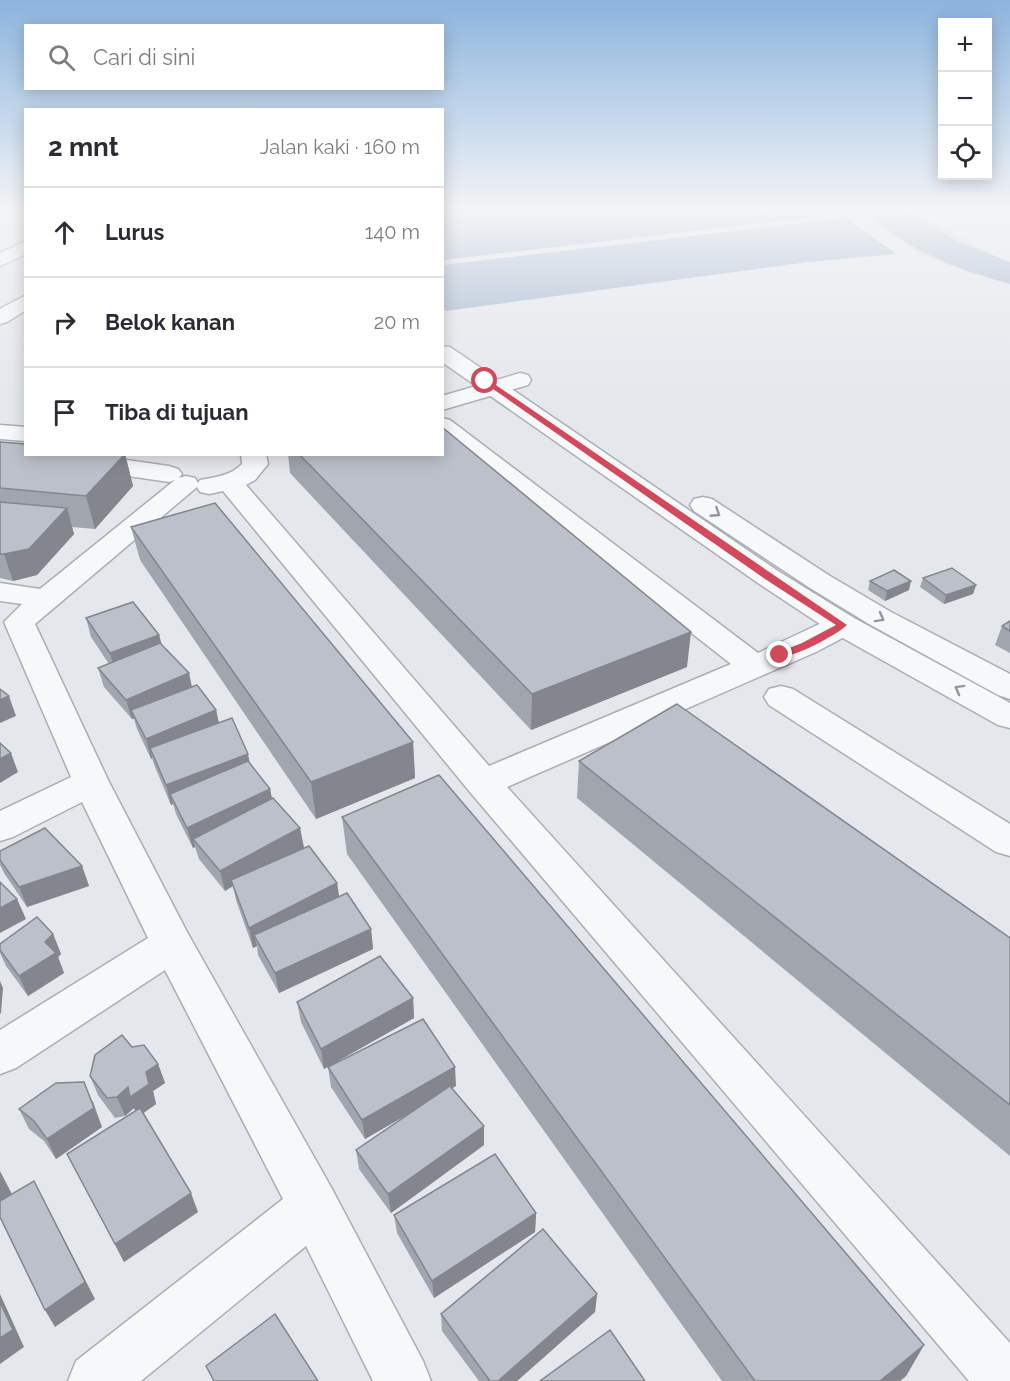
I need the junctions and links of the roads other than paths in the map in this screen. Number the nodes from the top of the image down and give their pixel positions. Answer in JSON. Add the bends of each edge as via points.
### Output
{"nodes":[{"id":1,"x":24,"y":302,"type":"edge"},
{"id":2,"x":0,"y":318,"type":"edge"},
{"id":3,"x":444,"y":329,"type":"edge"},
{"id":4,"x":444,"y":354,"type":"edge"},
{"id":5,"x":484,"y":385,"type":"edge"},
{"id":6,"x":444,"y":402,"type":"edge"},
{"id":7,"x":444,"y":426,"type":"edge"},
{"id":8,"x":0,"y":432,"type":"edge"},
{"id":9,"x":24,"y":434,"type":"edge"},
{"id":10,"x":0,"y":452,"type":"edge"},
{"id":11,"x":24,"y":454,"type":"edge"},
{"id":12,"x":47,"y":456,"type":"edge"},
{"id":13,"x":250,"y":462,"type":"edge"},
{"id":14,"x":178,"y":471,"type":"edge"},
{"id":15,"x":16,"y":610,"type":"edge"},
{"id":16,"x":843,"y":625,"type":"junction"},
{"id":17,"x":780,"y":656,"type":"junction"},
{"id":18,"x":1010,"y":687,"type":"edge"},
{"id":19,"x":781,"y":696,"type":"dead end"},
{"id":20,"x":1010,"y":717,"type":"edge"},
{"id":21,"x":91,"y":782,"type":"junction"},
{"id":22,"x":483,"y":783,"type":"junction"},
{"id":23,"x":0,"y":826,"type":"edge"},
{"id":24,"x":1010,"y":842,"type":"edge"},
{"id":25,"x":172,"y":945,"type":"junction"},
{"id":26,"x":0,"y":1054,"type":"edge"},
{"id":27,"x":314,"y":1207,"type":"junction"},
{"id":28,"x":96,"y":1381,"type":"edge"},
{"id":29,"x":403,"y":1381,"type":"edge"},
{"id":30,"x":1006,"y":1381,"type":"edge"}],
"edges":[{"from":1,"to":2,"type":"street"},
{"from":3,"to":5,"type":"street"},
{"from":4,"to":5,"type":"street"},
{"from":5,"to":6,"type":"street"},
{"from":5,"to":16,"type":"street"},
{"from":5,"to":18,"type":"street","one_way":true,"via":[[672,484],[820,582]]},
{"from":7,"to":17,"type":"street"},
{"from":8,"to":9,"type":"street"},
{"from":10,"to":11,"type":"street"},
{"from":12,"to":14,"type":"street"},
{"from":13,"to":14,"type":"street","via":[[207,486]]},
{"from":13,"to":22,"type":"street"},
{"from":14,"to":15,"type":"street"},
{"from":15,"to":21,"type":"street"},
{"from":16,"to":17,"type":"street"},
{"from":20,"to":16,"type":"street","one_way":true},
{"from":17,"to":22,"type":"street"},
{"from":19,"to":24,"type":"street"},
{"from":21,"to":23,"type":"street"},
{"from":21,"to":25,"type":"street"},
{"from":22,"to":30,"type":"street"},
{"from":25,"to":26,"type":"street"},
{"from":25,"to":27,"type":"street"},
{"from":27,"to":28,"type":"street"},
{"from":27,"to":29,"type":"street"}]}
